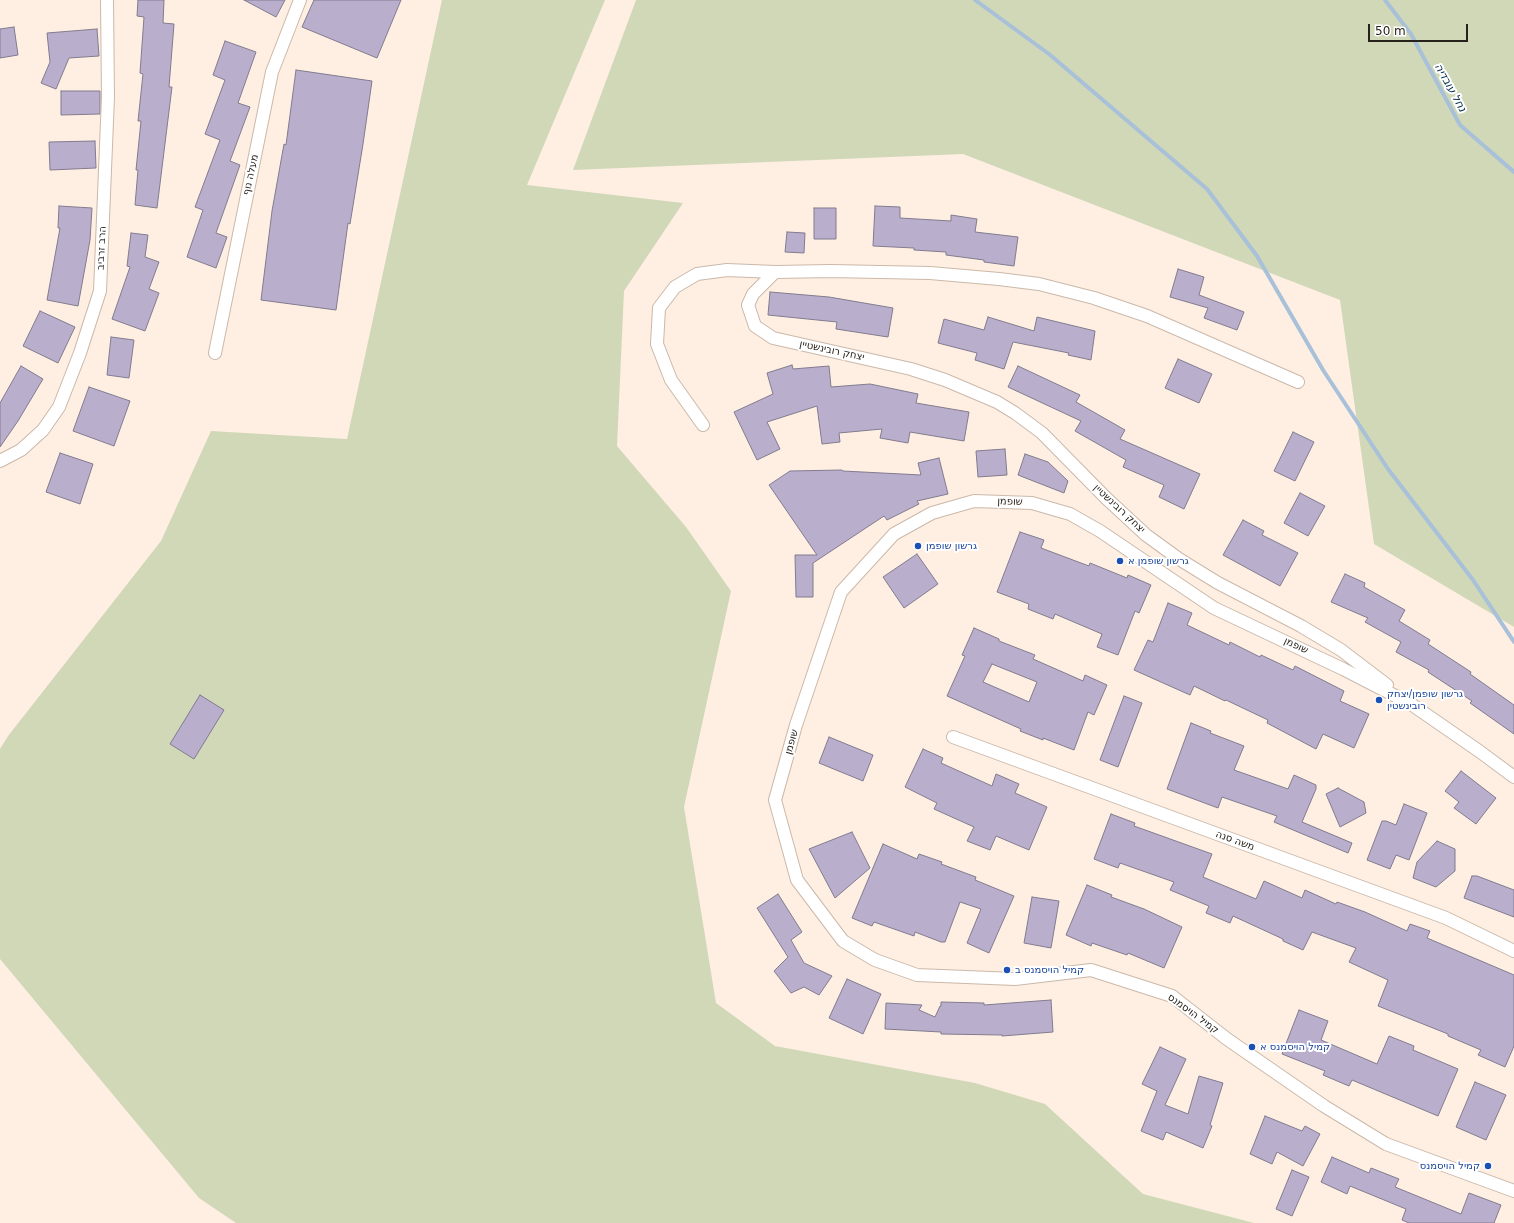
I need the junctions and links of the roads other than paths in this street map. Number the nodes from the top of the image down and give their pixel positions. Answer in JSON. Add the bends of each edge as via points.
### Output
{"nodes":[{"id":1,"x":107,"y":0,"type":"edge"},
{"id":2,"x":300,"y":0,"type":"edge"},
{"id":3,"x":775,"y":272,"type":"junction"},
{"id":4,"x":215,"y":353,"type":"dead end"},
{"id":5,"x":1298,"y":382,"type":"dead end"},
{"id":6,"x":703,"y":425,"type":"dead end"},
{"id":7,"x":0,"y":461,"type":"edge"},
{"id":8,"x":1341,"y":650,"type":"junction"},
{"id":9,"x":1343,"y":669,"type":"junction"},
{"id":10,"x":1411,"y":704,"type":"junction"},
{"id":11,"x":953,"y":737,"type":"dead end"},
{"id":12,"x":1514,"y":777,"type":"edge"},
{"id":13,"x":843,"y":941,"type":"joint"},
{"id":14,"x":1514,"y":951,"type":"edge"},
{"id":15,"x":1514,"y":1191,"type":"edge"}],
"edges":[{"from":1,"to":7,"type":"street","name":"הרב זרביב","via":[[108,98],[100,291],[80,354],[59,407],[42,430],[21,450]]},
{"from":2,"to":4,"type":"street","name":"מעלה נוף","via":[[272,72]]},
{"from":3,"to":5,"type":"street","via":[[831,270],[930,273],[1039,284],[1094,298],[1147,316]]},
{"from":3,"to":6,"type":"street","via":[[727,270],[697,274],[675,287],[659,308],[657,344],[671,380]]},
{"from":3,"to":8,"type":"street","name":"יצחק רובינשטיין","via":[[752,294],[748,305],[755,326],[773,338],[911,369],[997,402],[1042,433],[1111,503],[1146,535],[1179,560]]},
{"from":8,"to":9,"type":"street"},
{"from":8,"to":10,"type":"street","name":"יצחק רובינשטיין"},
{"from":9,"to":10,"type":"street","name":"שופמן"},
{"from":9,"to":13,"type":"street","name":"שופמן","via":[[1214,608],[1100,531],[1070,514],[1032,502],[974,501],[932,513],[894,534],[841,592],[796,725],[775,800],[797,880]]},
{"from":10,"to":12,"type":"street","name":"שופמן","via":[[1480,750]]},
{"from":11,"to":14,"type":"street","name":"משה סנה","via":[[1446,918]]},
{"from":13,"to":15,"type":"street","name":"קמיל הויסמנס","via":[[875,960],[916,975],[1015,979],[1091,970],[1172,996],[1227,1039],[1324,1106],[1386,1144]]}]}
